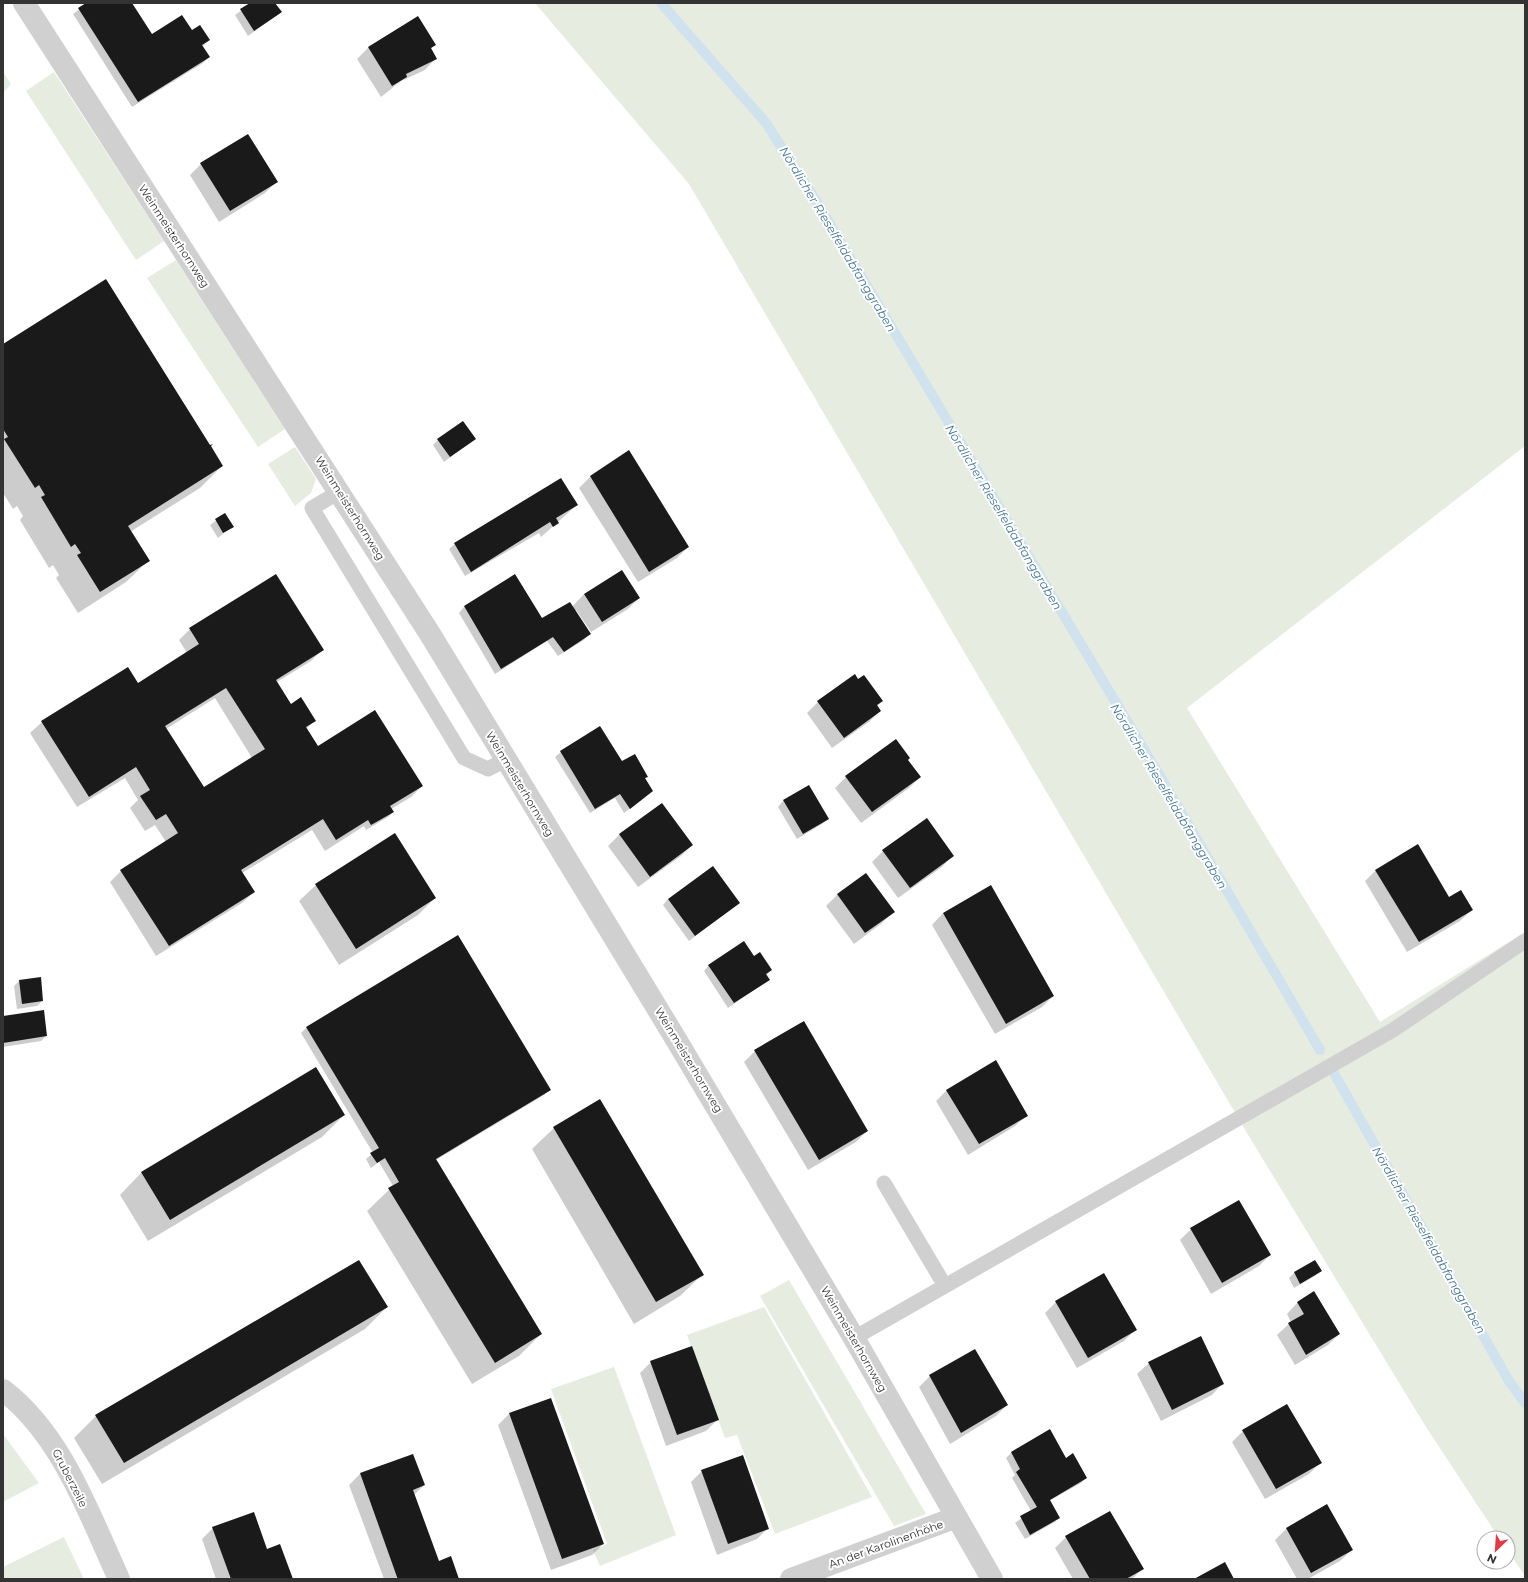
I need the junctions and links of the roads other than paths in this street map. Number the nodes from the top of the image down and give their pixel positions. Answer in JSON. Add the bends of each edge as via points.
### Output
{"nodes":[{"id":1,"x":24,"y":3,"type":"edge"},
{"id":2,"x":339,"y":492,"type":"junction"},
{"id":3,"x":505,"y":760,"type":"junction"},
{"id":4,"x":1525,"y":941,"type":"edge"},
{"id":5,"x":884,"y":1183,"type":"dead end"},
{"id":6,"x":945,"y":1286,"type":"junction"},
{"id":7,"x":854,"y":1338,"type":"junction"},
{"id":8,"x":3,"y":1390,"type":"edge"},
{"id":9,"x":957,"y":1517,"type":"junction"},
{"id":10,"x":120,"y":1579,"type":"edge"},
{"id":11,"x":792,"y":1579,"type":"edge"},
{"id":12,"x":992,"y":1579,"type":"edge"}],
"edges":[{"from":1,"to":2,"type":"street","name":"Weinmeisterhornweg"},
{"from":2,"to":3,"type":"street","name":"Weinmeisterhornweg","via":[[430,634]]},
{"from":2,"to":3,"type":"lane","via":[[312,508],[464,758],[488,769]]},
{"from":3,"to":7,"type":"street","name":"Weinmeisterhornweg","via":[[646,989]]},
{"from":4,"to":6,"type":"lane","via":[[1393,1030]]},
{"from":5,"to":6,"type":"lane"},
{"from":6,"to":7,"type":"lane"},
{"from":7,"to":9,"type":"street","name":"Weinmeisterhornweg"},
{"from":8,"to":10,"type":"street","name":"Gruberzeile","via":[[32,1418],[59,1452]]},
{"from":9,"to":11,"type":"street","name":"An der Karolinenhöhe"},
{"from":9,"to":12,"type":"street","name":"Weinmeisterhornweg"}]}
